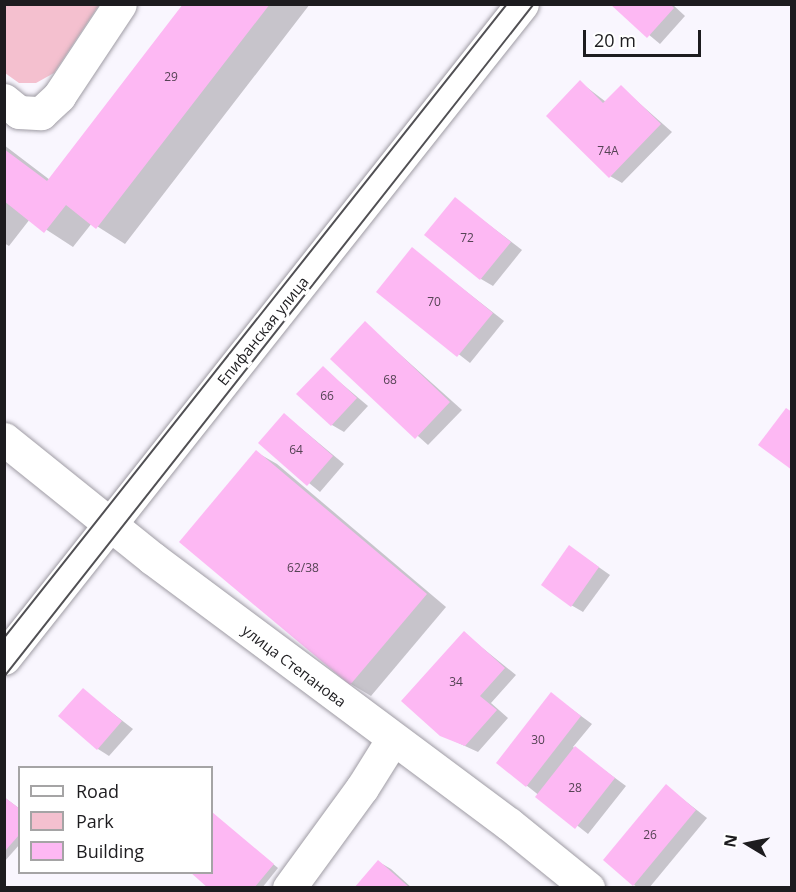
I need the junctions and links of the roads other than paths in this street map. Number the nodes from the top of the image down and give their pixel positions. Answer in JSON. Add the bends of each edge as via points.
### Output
{"nodes":[{"id":1,"x":120,"y":4,"type":"edge"},
{"id":2,"x":522,"y":4,"type":"edge"},
{"id":3,"x":4,"y":100,"type":"edge"},
{"id":4,"x":4,"y":439,"type":"edge"},
{"id":5,"x":109,"y":523,"type":"junction"},
{"id":6,"x":4,"y":658,"type":"edge"},
{"id":7,"x":392,"y":740,"type":"junction"},
{"id":8,"x":289,"y":888,"type":"edge"},
{"id":9,"x":588,"y":888,"type":"edge"}],
"edges":[{"from":1,"to":3,"type":"street","via":[[59,96],[41,113],[19,112]]},
{"from":2,"to":5,"type":"street","name":"Епифанская улица"},
{"from":4,"to":5,"type":"street","name":"улица Степанова"},
{"from":5,"to":6,"type":"street","name":"Епифанская улица"},
{"from":5,"to":7,"type":"street","name":"улица Степанова"},
{"from":7,"to":8,"type":"street"},
{"from":7,"to":9,"type":"street","name":"улица Степанова","via":[[509,824]]}]}
